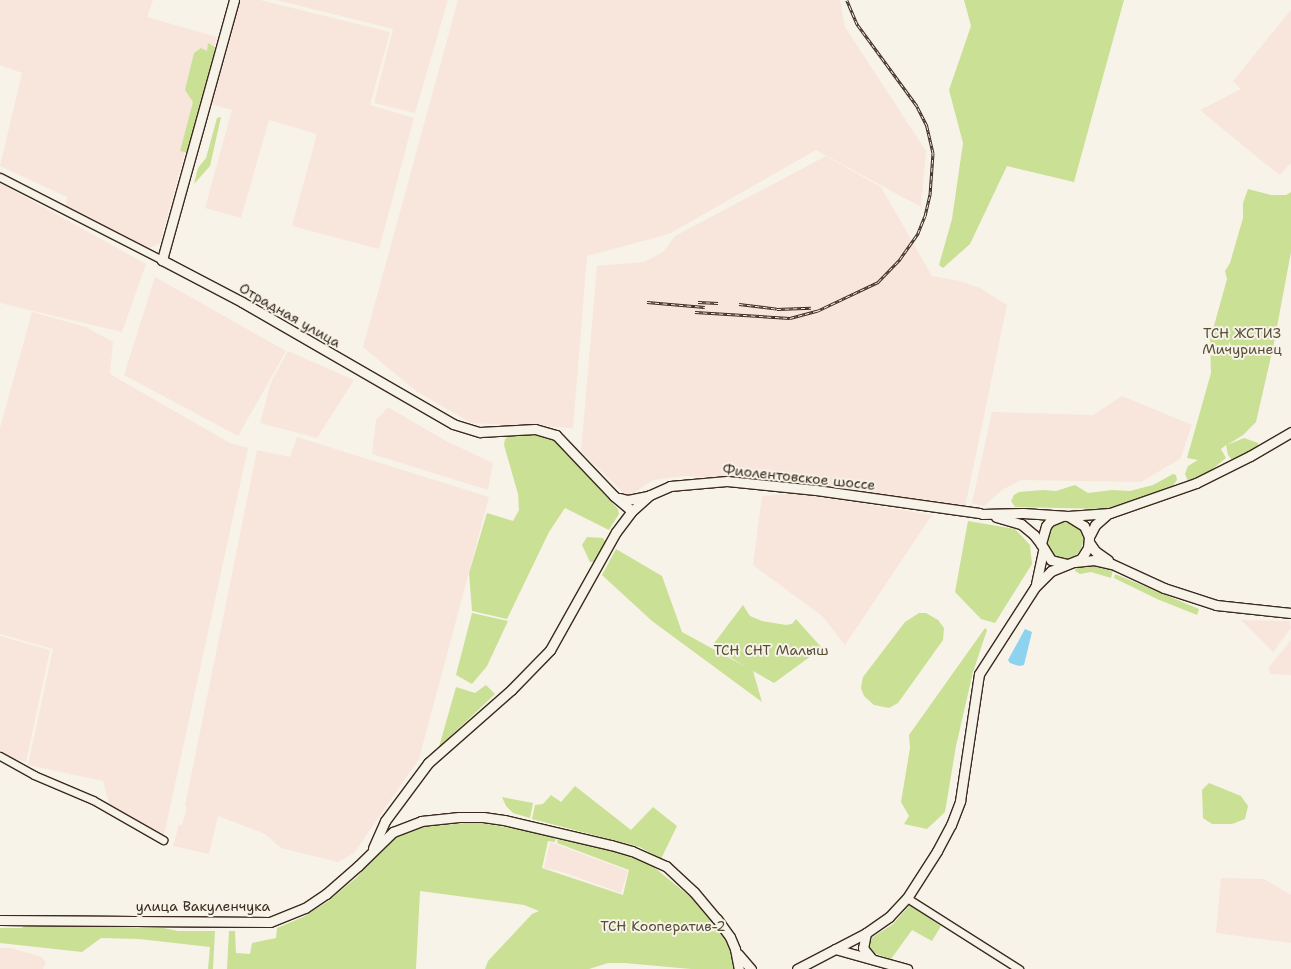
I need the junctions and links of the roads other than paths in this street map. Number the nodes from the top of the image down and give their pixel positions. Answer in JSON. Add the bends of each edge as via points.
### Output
{"nodes":[{"id":1,"x":234,"y":0,"type":"edge"},
{"id":2,"x":0,"y":177,"type":"edge"},
{"id":3,"x":162,"y":260,"type":"junction"},
{"id":4,"x":1291,"y":432,"type":"edge"},
{"id":5,"x":650,"y":495,"type":"junction"},
{"id":6,"x":614,"y":496,"type":"junction"},
{"id":7,"x":632,"y":511,"type":"junction"},
{"id":8,"x":1110,"y":513,"type":"junction"},
{"id":9,"x":980,"y":514,"type":"junction"},
{"id":10,"x":1065,"y":516,"type":"junction"},
{"id":11,"x":623,"y":522,"type":"junction"},
{"id":12,"x":1089,"y":540,"type":"junction"},
{"id":13,"x":1042,"y":547,"type":"junction"},
{"id":14,"x":1072,"y":563,"type":"junction"},
{"id":15,"x":1112,"y":564,"type":"junction"},
{"id":16,"x":1035,"y":587,"type":"junction"},
{"id":17,"x":1291,"y":612,"type":"edge"},
{"id":18,"x":0,"y":756,"type":"edge"},
{"id":19,"x":385,"y":821,"type":"junction"},
{"id":20,"x":393,"y":832,"type":"junction"},
{"id":21,"x":163,"y":840,"type":"dead end"},
{"id":22,"x":372,"y":851,"type":"junction"},
{"id":23,"x":669,"y":871,"type":"junction"},
{"id":24,"x":907,"y":898,"type":"junction"},
{"id":25,"x":0,"y":920,"type":"edge"},
{"id":26,"x":866,"y":933,"type":"junction"},
{"id":27,"x":849,"y":943,"type":"junction"},
{"id":28,"x":735,"y":949,"type":"junction"},
{"id":29,"x":835,"y":949,"type":"junction"},
{"id":30,"x":871,"y":958,"type":"junction"},
{"id":31,"x":737,"y":969,"type":"edge"},
{"id":32,"x":751,"y":969,"type":"edge"},
{"id":33,"x":797,"y":969,"type":"edge"},
{"id":34,"x":907,"y":969,"type":"edge"},
{"id":35,"x":1019,"y":969,"type":"edge"}],
"edges":[{"from":1,"to":3,"type":"main road"},
{"from":2,"to":3,"type":"street"},
{"from":3,"to":6,"type":"main road","name":"Отрадная улица","via":[[242,302],[453,424],[480,432],[535,429],[556,435]]},
{"from":4,"to":8,"type":"main road","name":"Фиолентовское шоссе","via":[[1196,484]]},
{"from":5,"to":6,"type":"main road","via":[[628,500]]},
{"from":5,"to":7,"type":"main road","name":"Фиолентовское шоссе"},
{"from":5,"to":9,"type":"main road","name":"Фиолентовское шоссе","via":[[670,486],[727,481],[825,491]]},
{"from":6,"to":7,"type":"main road","name":"Отрадная улица"},
{"from":6,"to":11,"type":"main road","via":[[622,506]]},
{"from":7,"to":11,"type":"main road","name":"Фиолентовское шоссе"},
{"from":8,"to":10,"type":"main road","name":"Фиолентовское шоссе"},
{"from":8,"to":12,"type":"main road","name":"Фиолентовское шоссе","via":[[1095,525]]},
{"from":9,"to":10,"type":"main road","name":"Фиолентовское шоссе"},
{"from":9,"to":13,"type":"main road","name":"Фиолентовское шоссе","via":[[1021,524]]},
{"from":10,"to":12,"type":"main road","via":[[1084,526]]},
{"from":10,"to":13,"type":"main road","name":"Фиолентовское шоссе","via":[[1046,526]]},
{"from":11,"to":19,"type":"main road","name":"Фиолентовское шоссе","via":[[550,650],[511,690],[428,763]]},
{"from":12,"to":14,"type":"main road","name":"Фиолентовское шоссе","via":[[1085,554]]},
{"from":12,"to":15,"type":"main road","via":[[1095,551]]},
{"from":13,"to":14,"type":"main road","name":"Фиолентовское шоссе","via":[[1052,560]]},
{"from":13,"to":16,"type":"main road","name":"Фиолентовское шоссе","via":[[1041,568]]},
{"from":14,"to":15,"type":"main road","via":[[1094,560]]},
{"from":14,"to":16,"type":"main road","name":"Фиолентовское шоссе","via":[[1051,571]]},
{"from":15,"to":17,"type":"main road","via":[[1164,588],[1216,605]]},
{"from":16,"to":24,"type":"main road","name":"Фиолентовское шоссе","via":[[979,674],[958,809],[937,851]]},
{"from":18,"to":21,"type":"street","via":[[92,800]]},
{"from":19,"to":20,"type":"main road","via":[[385,831]]},
{"from":19,"to":22,"type":"main road","name":"Фиолентовское шоссе"},
{"from":20,"to":22,"type":"main road","name":"улица Вакуленчука"},
{"from":20,"to":23,"type":"main road","name":"улица Вакуленчука","via":[[421,821],[483,817],[632,851]]},
{"from":22,"to":25,"type":"main road","name":"улица Вакуленчука","via":[[326,894],[305,908],[270,922]]},
{"from":23,"to":28,"type":"main road","via":[[717,919]]},
{"from":23,"to":31,"type":"main road","via":[[728,939]]},
{"from":24,"to":26,"type":"main road","name":"Фиолентовское шоссе","via":[[890,917]]},
{"from":24,"to":35,"type":"street"},
{"from":26,"to":27,"type":"main road","name":"Фиолентовское шоссе"},
{"from":26,"to":30,"type":"main road","via":[[863,948]]},
{"from":27,"to":29,"type":"main road","name":"Фиолентовское шоссе"},
{"from":27,"to":30,"type":"main road"},
{"from":28,"to":31,"type":"main road"},
{"from":28,"to":32,"type":"main road"},
{"from":29,"to":30,"type":"main road"},
{"from":29,"to":33,"type":"main road","name":"Фиолентовское шоссе"},
{"from":30,"to":34,"type":"main road"}]}
